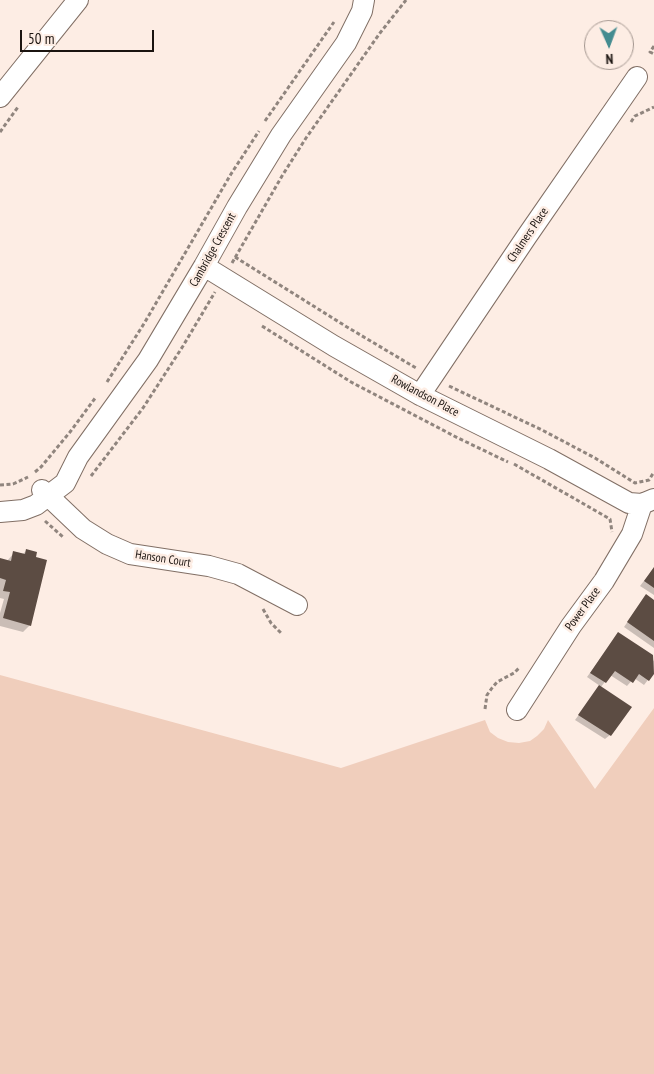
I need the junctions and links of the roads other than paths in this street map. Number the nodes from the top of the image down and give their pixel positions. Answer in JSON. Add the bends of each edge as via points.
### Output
{"nodes":[{"id":1,"x":78,"y":0,"type":"edge"},
{"id":2,"x":364,"y":0,"type":"edge"},
{"id":3,"x":377,"y":0,"type":"edge"},
{"id":4,"x":346,"y":43,"type":"junction"},
{"id":5,"x":637,"y":77,"type":"dead end"},
{"id":6,"x":0,"y":98,"type":"edge"},
{"id":7,"x":204,"y":266,"type":"junction"},
{"id":8,"x":420,"y":395,"type":"junction"},
{"id":9,"x":46,"y":493,"type":"junction"},
{"id":10,"x":648,"y":502,"type":"edge"},
{"id":11,"x":0,"y":504,"type":"edge"},
{"id":12,"x":0,"y":512,"type":"edge"},
{"id":13,"x":297,"y":605,"type":"dead end"},
{"id":14,"x":517,"y":710,"type":"dead end"}],
"edges":[{"from":1,"to":6,"type":"street"},
{"from":2,"to":4,"type":"street","name":"Cambridge Crescent"},
{"from":3,"to":4,"type":"street","name":"Cambridge Crescent","via":[[366,24]]},
{"from":4,"to":7,"type":"street","name":"Cambridge Crescent","via":[[276,142]]},
{"from":5,"to":8,"type":"street","name":"Chalmers Place"},
{"from":7,"to":8,"type":"street","name":"Rowlandson Place"},
{"from":7,"to":9,"type":"street","name":"Cambridge Crescent","via":[[148,360],[78,457]]},
{"from":8,"to":10,"type":"street","name":"Rowlandson Place","via":[[628,503]]},
{"from":9,"to":11,"type":"street","name":"Cambridge Crescent"},
{"from":9,"to":12,"type":"street","name":"Cambridge Crescent","via":[[36,505]]},
{"from":9,"to":13,"type":"street","name":"Hanson Court","via":[[84,529],[130,554],[209,566],[238,574]]},
{"from":10,"to":14,"type":"street","name":"Power Place","via":[[604,580]]}]}
